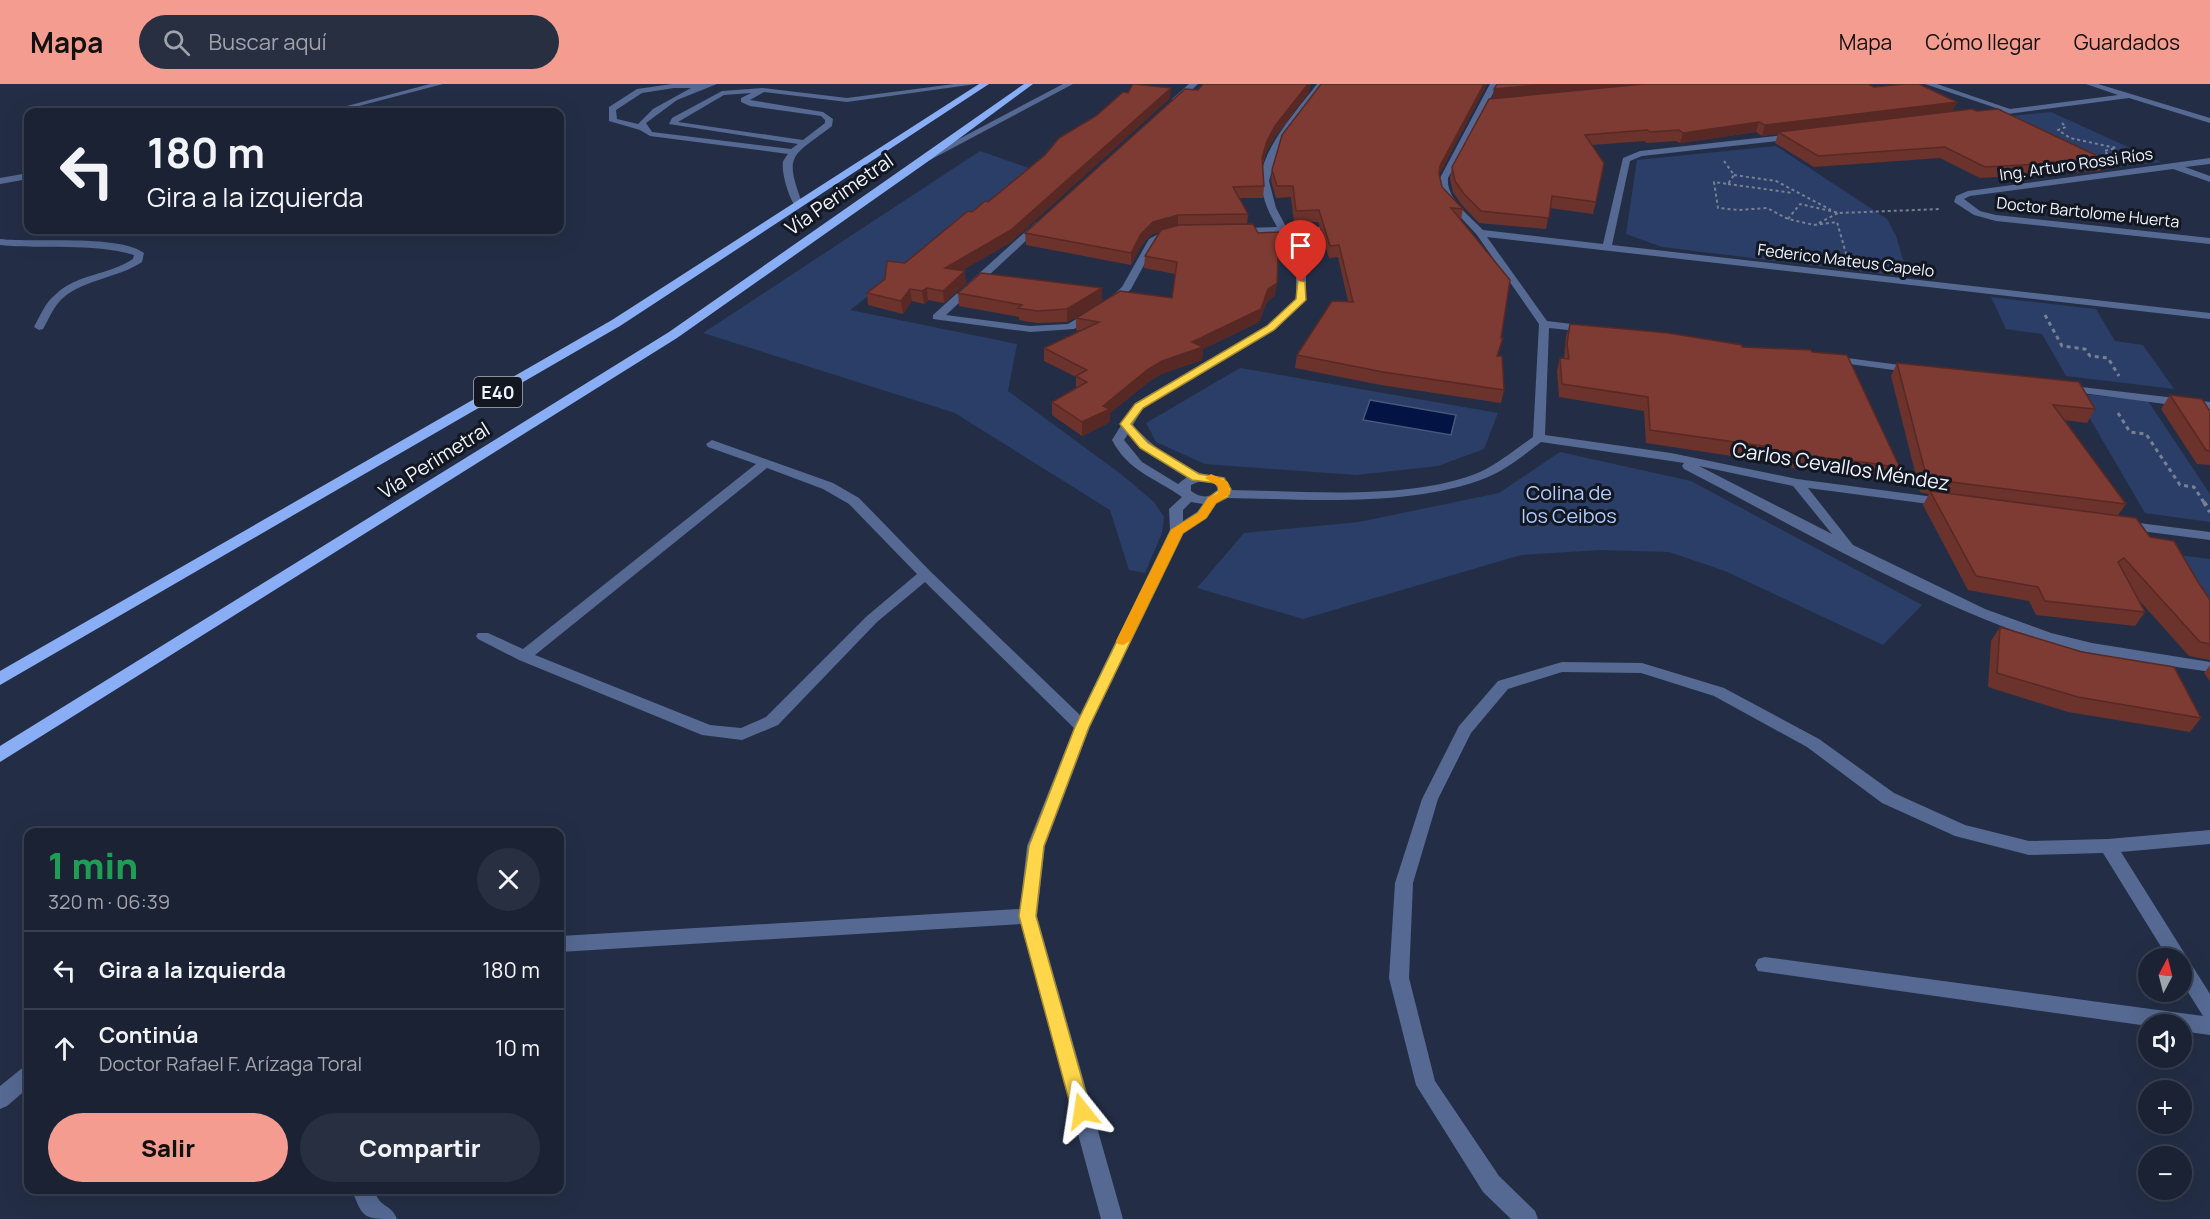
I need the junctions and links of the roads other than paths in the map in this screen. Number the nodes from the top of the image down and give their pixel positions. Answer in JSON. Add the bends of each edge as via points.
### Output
{"nodes":[{"id":1,"x":439,"y":84,"type":"edge"},
{"id":2,"x":711,"y":84,"type":"edge"},
{"id":3,"x":726,"y":84,"type":"edge"},
{"id":4,"x":972,"y":84,"type":"edge"},
{"id":5,"x":985,"y":84,"type":"edge"},
{"id":6,"x":1029,"y":84,"type":"edge"},
{"id":7,"x":1069,"y":84,"type":"edge"},
{"id":8,"x":1194,"y":84,"type":"edge"},
{"id":9,"x":1494,"y":84,"type":"edge"},
{"id":10,"x":1929,"y":84,"type":"edge"},
{"id":11,"x":2090,"y":84,"type":"edge"},
{"id":12,"x":1320,"y":86,"type":"edge"},
{"id":13,"x":1306,"y":87,"type":"edge"},
{"id":14,"x":767,"y":90,"type":"junction"},
{"id":15,"x":2129,"y":96,"type":"junction"},
{"id":16,"x":847,"y":100,"type":"junction"},
{"id":17,"x":1495,"y":104,"type":"edge"},
{"id":18,"x":1484,"y":105,"type":"junction"},
{"id":19,"x":344,"y":108,"type":"edge"},
{"id":20,"x":1167,"y":108,"type":"edge"},
{"id":21,"x":2012,"y":111,"type":"junction"},
{"id":22,"x":823,"y":114,"type":"junction"},
{"id":23,"x":1976,"y":116,"type":"edge"},
{"id":24,"x":2210,"y":121,"type":"edge"},
{"id":25,"x":643,"y":128,"type":"junction"},
{"id":26,"x":1800,"y":136,"type":"edge"},
{"id":27,"x":806,"y":143,"type":"junction"},
{"id":28,"x":793,"y":152,"type":"junction"},
{"id":29,"x":927,"y":158,"type":"junction"},
{"id":30,"x":2210,"y":161,"type":"edge"},
{"id":31,"x":2174,"y":166,"type":"junction"},
{"id":32,"x":24,"y":177,"type":"edge"},
{"id":33,"x":2210,"y":179,"type":"edge"},
{"id":34,"x":0,"y":182,"type":"edge"},
{"id":35,"x":798,"y":205,"type":"junction"},
{"id":36,"x":1965,"y":207,"type":"joint"},
{"id":37,"x":1043,"y":220,"type":"edge"},
{"id":38,"x":1282,"y":230,"type":"junction"},
{"id":39,"x":1224,"y":231,"type":"edge"},
{"id":40,"x":1190,"y":232,"type":"edge"},
{"id":41,"x":1479,"y":233,"type":"junction"},
{"id":42,"x":2210,"y":241,"type":"edge"},
{"id":43,"x":0,"y":242,"type":"edge"},
{"id":44,"x":1606,"y":248,"type":"junction"},
{"id":45,"x":2210,"y":316,"type":"edge"},
{"id":46,"x":1544,"y":324,"type":"junction"},
{"id":47,"x":39,"y":327,"type":"dead end"},
{"id":48,"x":1602,"y":331,"type":"edge"},
{"id":49,"x":1825,"y":359,"type":"edge"},
{"id":50,"x":1931,"y":372,"type":"edge"},
{"id":51,"x":2048,"y":386,"type":"edge"},
{"id":52,"x":2210,"y":406,"type":"edge"},
{"id":53,"x":1126,"y":424,"type":"junction"},
{"id":54,"x":1539,"y":438,"type":"junction"},
{"id":55,"x":712,"y":444,"type":"dead end"},
{"id":56,"x":1671,"y":457,"type":"junction"},
{"id":57,"x":765,"y":463,"type":"junction"},
{"id":58,"x":1196,"y":477,"type":"junction"},
{"id":59,"x":1797,"y":483,"type":"junction"},
{"id":60,"x":1187,"y":494,"type":"junction"},
{"id":61,"x":1218,"y":497,"type":"junction"},
{"id":62,"x":1962,"y":504,"type":"edge"},
{"id":63,"x":2104,"y":522,"type":"edge"},
{"id":64,"x":1178,"y":530,"type":"junction"},
{"id":65,"x":2210,"y":536,"type":"edge"},
{"id":66,"x":1851,"y":548,"type":"junction"},
{"id":67,"x":925,"y":574,"type":"junction"},
{"id":68,"x":483,"y":636,"type":"dead end"},
{"id":69,"x":524,"y":656,"type":"junction"},
{"id":70,"x":2210,"y":667,"type":"edge"},
{"id":71,"x":0,"y":680,"type":"edge"},
{"id":72,"x":1082,"y":727,"type":"junction"},
{"id":73,"x":0,"y":755,"type":"edge"},
{"id":74,"x":2210,"y":837,"type":"edge"},
{"id":75,"x":2108,"y":846,"type":"junction"},
{"id":76,"x":1028,"y":916,"type":"junction"},
{"id":77,"x":564,"y":944,"type":"edge"},
{"id":78,"x":2172,"y":948,"type":"edge"},
{"id":79,"x":1765,"y":965,"type":"dead end"},
{"id":80,"x":2192,"y":982,"type":"edge"},
{"id":81,"x":2210,"y":1011,"type":"edge"},
{"id":82,"x":2210,"y":1026,"type":"edge"},
{"id":83,"x":24,"y":1079,"type":"edge"},
{"id":84,"x":0,"y":1099,"type":"edge"},
{"id":85,"x":364,"y":1194,"type":"edge"},
{"id":86,"x":386,"y":1219,"type":"edge"},
{"id":87,"x":1112,"y":1219,"type":"edge"},
{"id":88,"x":1527,"y":1219,"type":"edge"}],
"edges":[{"from":1,"to":19,"type":"street"},
{"from":2,"to":25,"type":"street","via":[[696,87],[646,118]]},
{"from":2,"to":25,"type":"street","via":[[640,92],[612,109],[614,121]]},
{"from":3,"to":14,"type":"street"},
{"from":4,"to":16,"type":"street"},
{"from":5,"to":35,"type":"highway","name":"Vía Perimetral","number":"E40"},
{"from":6,"to":29,"type":"highway","name":"Vía Perimetral","number":"E40"},
{"from":7,"to":29,"type":"street"},
{"from":8,"to":20,"type":"street"},
{"from":9,"to":18,"type":"street"},
{"from":10,"to":21,"type":"street"},
{"from":11,"to":15,"type":"street"},
{"from":12,"to":13,"type":"street"},
{"from":12,"to":38,"type":"street","via":[[1275,145],[1265,181],[1271,208]]},
{"from":14,"to":16,"type":"street"},
{"from":14,"to":22,"type":"street","via":[[744,100]]},
{"from":14,"to":27,"type":"street","via":[[722,93],[673,124]]},
{"from":15,"to":21,"type":"street"},
{"from":15,"to":24,"type":"street"},
{"from":16,"to":22,"type":"street"},
{"from":17,"to":18,"type":"street"},
{"from":18,"to":41,"type":"street","via":[[1443,186],[1447,197]]},
{"from":21,"to":23,"type":"street"},
{"from":22,"to":27,"type":"street","via":[[829,124]]},
{"from":25,"to":28,"type":"street","via":[[650,134]]},
{"from":26,"to":44,"type":"street","via":[[1640,154],[1626,160]]},
{"from":27,"to":28,"type":"street"},
{"from":28,"to":35,"type":"street","via":[[786,168]]},
{"from":29,"to":73,"type":"highway","name":"Vía Perimetral","number":"E40","via":[[673,335]]},
{"from":30,"to":31,"type":"street","name":"Ing. Arturo Rossi Ríos"},
{"from":31,"to":33,"type":"street"},
{"from":31,"to":36,"type":"street","name":"Ing. Arturo Rossi Ríos","via":[[1968,194],[1959,198]]},
{"from":32,"to":34,"type":"street"},
{"from":35,"to":71,"type":"highway","name":"Vía Perimetral","number":"E40","via":[[616,324]]},
{"from":36,"to":42,"type":"street","name":"Doctor Bartolome Huerta","via":[[1996,218]]},
{"from":37,"to":40,"type":"street","via":[[936,316],[1030,329],[1070,327],[1126,289],[1156,238]]},
{"from":38,"to":39,"type":"street"},
{"from":38,"to":53,"type":"street","via":[[1301,264],[1301,300],[1271,328],[1139,406]]},
{"from":41,"to":44,"type":"street","name":"Federico Mateus Capelo"},
{"from":41,"to":46,"type":"street"},
{"from":43,"to":47,"type":"street","via":[[106,246],[139,253],[138,260],[128,268],[83,282],[58,297]]},
{"from":44,"to":45,"type":"street","name":"Federico Mateus Capelo"},
{"from":46,"to":48,"type":"street"},
{"from":46,"to":54,"type":"street"},
{"from":49,"to":50,"type":"street"},
{"from":51,"to":52,"type":"street"},
{"from":53,"to":58,"type":"street","via":[[1144,445]]},
{"from":53,"to":60,"type":"street","via":[[1118,440],[1124,454],[1134,464]]},
{"from":54,"to":56,"type":"street","name":"Carlos Cevallos Méndez"},
{"from":54,"to":61,"type":"street","via":[[1504,465],[1477,477],[1432,488],[1348,495]]},
{"from":55,"to":57,"type":"street"},
{"from":56,"to":59,"type":"street","name":"Carlos Cevallos Méndez"},
{"from":56,"to":66,"type":"street"},
{"from":57,"to":67,"type":"street","via":[[828,486],[854,501]]},
{"from":57,"to":69,"type":"street"},
{"from":58,"to":60,"type":"street","via":[[1185,483]]},
{"from":58,"to":61,"type":"street","via":[[1220,481],[1224,485]]},
{"from":59,"to":62,"type":"street","name":"Carlos Cevallos Méndez"},
{"from":59,"to":66,"type":"street"},
{"from":60,"to":61,"type":"street"},
{"from":60,"to":64,"type":"street","via":[[1176,509]]},
{"from":61,"to":64,"type":"street","via":[[1202,515]]},
{"from":63,"to":65,"type":"street"},
{"from":64,"to":72,"type":"street"},
{"from":66,"to":70,"type":"street","via":[[1932,591],[2047,637]]},
{"from":67,"to":69,"type":"street","via":[[872,619],[772,722],[742,734],[708,731]]},
{"from":67,"to":72,"type":"street"},
{"from":68,"to":69,"type":"street"},
{"from":72,"to":76,"type":"street","via":[[1036,846]]},
{"from":74,"to":75,"type":"street"},
{"from":75,"to":78,"type":"street"},
{"from":75,"to":88,"type":"street","via":[[2029,848],[1961,831],[1887,798],[1813,743],[1719,692],[1642,668],[1562,667],[1503,685],[1465,730],[1430,799],[1404,883],[1399,978],[1426,1085],[1491,1184]]},
{"from":76,"to":77,"type":"street"},
{"from":76,"to":87,"type":"street"},
{"from":79,"to":82,"type":"street"},
{"from":80,"to":81,"type":"street"},
{"from":83,"to":84,"type":"street"},
{"from":85,"to":86,"type":"street","via":[[369,1208]]}]}
